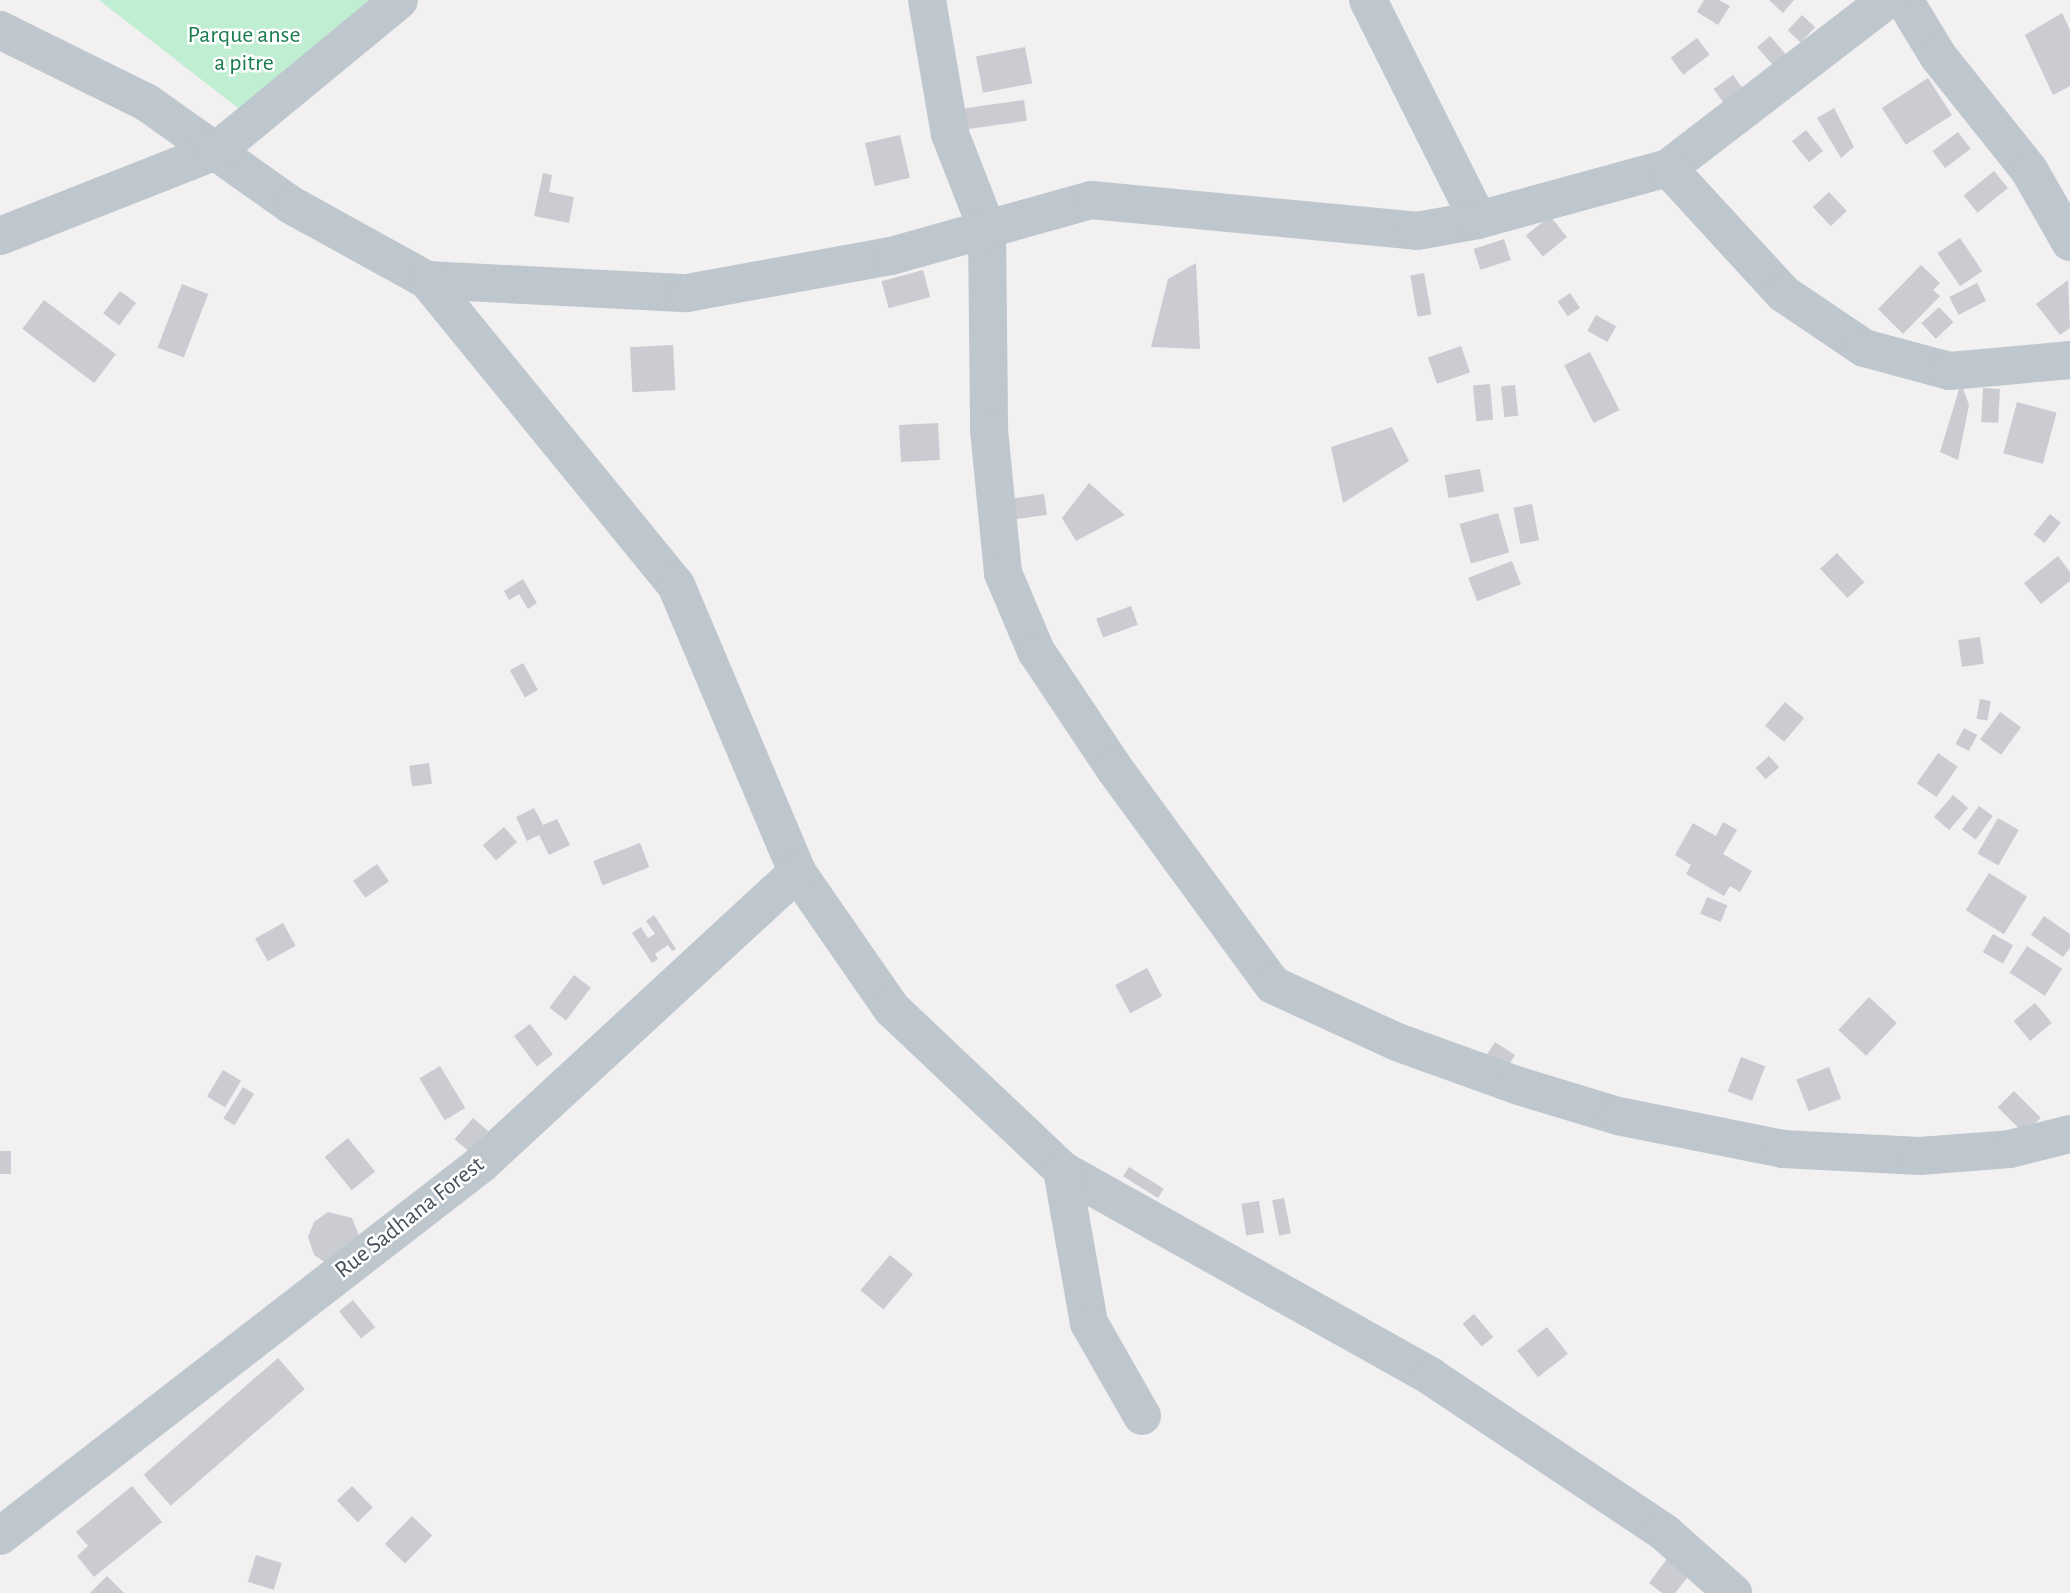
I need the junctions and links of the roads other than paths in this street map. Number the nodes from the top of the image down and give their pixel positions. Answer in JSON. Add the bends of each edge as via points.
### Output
{"nodes":[{"id":1,"x":399,"y":0,"type":"edge"},
{"id":2,"x":927,"y":0,"type":"edge"},
{"id":3,"x":1368,"y":0,"type":"edge"},
{"id":4,"x":1887,"y":0,"type":"edge"},
{"id":5,"x":1904,"y":0,"type":"edge"},
{"id":6,"x":0,"y":30,"type":"edge"},
{"id":7,"x":216,"y":151,"type":"junction"},
{"id":8,"x":1668,"y":167,"type":"junction"},
{"id":9,"x":1478,"y":219,"type":"junction"},
{"id":10,"x":987,"y":229,"type":"junction"},
{"id":11,"x":0,"y":236,"type":"edge"},
{"id":12,"x":2070,"y":242,"type":"edge"},
{"id":13,"x":427,"y":280,"type":"junction"},
{"id":14,"x":2070,"y":360,"type":"edge"},
{"id":15,"x":797,"y":872,"type":"junction"},
{"id":16,"x":2070,"y":1134,"type":"edge"},
{"id":17,"x":1062,"y":1170,"type":"junction"},
{"id":18,"x":1142,"y":1416,"type":"dead end"},
{"id":19,"x":0,"y":1536,"type":"edge"},
{"id":20,"x":1733,"y":1593,"type":"edge"}],
"edges":[{"from":1,"to":7,"type":"street"},
{"from":2,"to":10,"type":"street","via":[[950,134]]},
{"from":3,"to":9,"type":"street"},
{"from":4,"to":8,"type":"street"},
{"from":5,"to":12,"type":"street","via":[[1937,57],[2029,170]]},
{"from":6,"to":7,"type":"street","via":[[146,102]]},
{"from":7,"to":11,"type":"street"},
{"from":7,"to":13,"type":"street","via":[[291,205]]},
{"from":8,"to":9,"type":"street"},
{"from":8,"to":14,"type":"street","via":[[1784,294],[1864,348],[1950,371]]},
{"from":9,"to":10,"type":"street","via":[[1417,231],[1091,200]]},
{"from":10,"to":13,"type":"street","via":[[891,256],[687,293]]},
{"from":10,"to":16,"type":"street","via":[[989,430],[1003,573],[1043,661],[1114,768],[1273,985],[1397,1042],[1519,1086],[1618,1116],[1783,1149],[1920,1156],[2010,1149]]},
{"from":13,"to":15,"type":"street","via":[[676,585]]},
{"from":15,"to":17,"type":"street","via":[[892,1009]]},
{"from":15,"to":19,"type":"street","name":"Rue Sadhana Forest","via":[[480,1165]]},
{"from":17,"to":18,"type":"street","via":[[1088,1323]]},
{"from":17,"to":20,"type":"street","via":[[1430,1376],[1665,1534]]}]}
